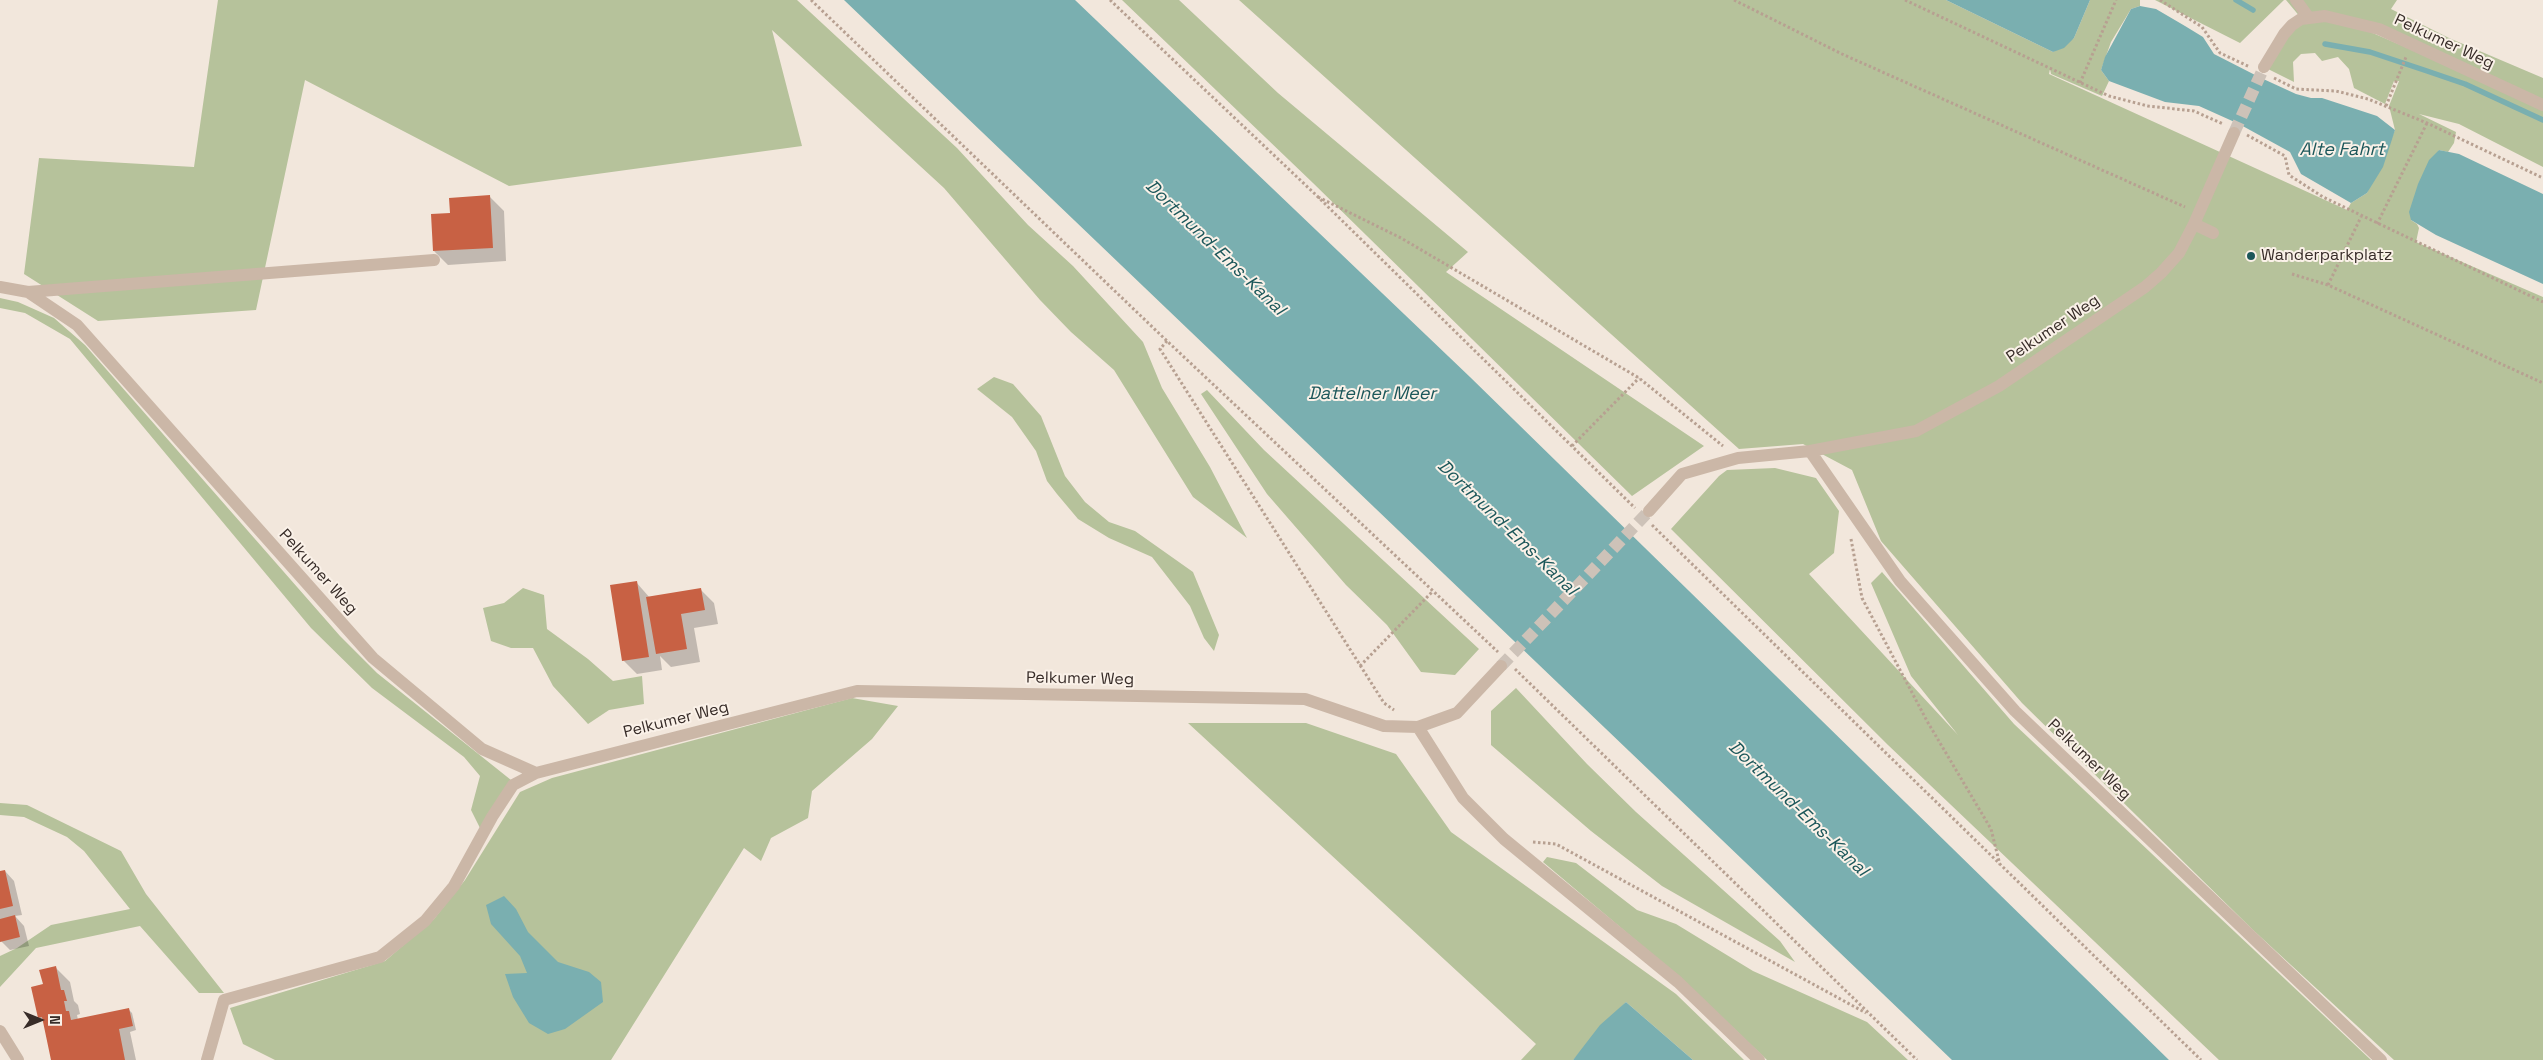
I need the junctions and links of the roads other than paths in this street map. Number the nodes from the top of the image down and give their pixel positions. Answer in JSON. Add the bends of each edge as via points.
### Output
{"nodes":[{"id":1,"x":2296,"y":0,"type":"edge"},
{"id":2,"x":2312,"y":0,"type":"edge"},
{"id":3,"x":2310,"y":18,"type":"junction"},
{"id":4,"x":2264,"y":68,"type":"tunnel mouth"},
{"id":5,"x":2543,"y":105,"type":"edge"},
{"id":6,"x":2235,"y":131,"type":"tunnel mouth"},
{"id":7,"x":2197,"y":219,"type":"junction"},
{"id":8,"x":2213,"y":234,"type":"dead end"},
{"id":9,"x":434,"y":260,"type":"dead end"},
{"id":10,"x":0,"y":287,"type":"edge"},
{"id":11,"x":28,"y":292,"type":"junction"},
{"id":12,"x":1810,"y":451,"type":"junction"},
{"id":13,"x":1650,"y":517,"type":"tunnel mouth"},
{"id":14,"x":1507,"y":666,"type":"tunnel mouth"},
{"id":15,"x":1418,"y":728,"type":"junction"},
{"id":16,"x":536,"y":773,"type":"junction"},
{"id":17,"x":0,"y":1031,"type":"edge"},
{"id":18,"x":18,"y":1060,"type":"edge"},
{"id":19,"x":207,"y":1060,"type":"edge"},
{"id":20,"x":1759,"y":1060,"type":"edge"},
{"id":21,"x":2381,"y":1060,"type":"edge"}],
"edges":[{"from":1,"to":3,"type":"street"},
{"from":2,"to":3,"type":"street"},
{"from":3,"to":4,"type":"street","name":"Pelkumer Weg","via":[[2301,19],[2284,34]]},
{"from":3,"to":5,"type":"street","name":"Pelkumer Weg","via":[[2325,16],[2379,30]]},
{"from":6,"to":7,"type":"street","name":"Pelkumer Weg"},
{"from":7,"to":8,"type":"street"},
{"from":7,"to":12,"type":"street","name":"Pelkumer Weg","via":[[2179,253],[2145,287],[1999,386],[1916,431]]},
{"from":9,"to":11,"type":"street","name":"Pelkumer Weg"},
{"from":10,"to":11,"type":"street","name":"Pelkumer Weg"},
{"from":11,"to":16,"type":"street","name":"Pelkumer Weg","via":[[77,325],[373,658],[482,748]]},
{"from":12,"to":13,"type":"street","name":"Pelkumer Weg","via":[[1738,458],[1682,474]]},
{"from":12,"to":21,"type":"street","name":"Pelkumer Weg","via":[[1900,580],[2015,711]]},
{"from":14,"to":15,"type":"street","name":"Pelkumer Weg","via":[[1456,713]]},
{"from":15,"to":16,"type":"street","name":"Pelkumer Weg","via":[[1384,726],[1305,699],[858,691]]},
{"from":15,"to":20,"type":"street","via":[[1463,798],[1504,839],[1678,982]]},
{"from":16,"to":19,"type":"street","via":[[514,785],[492,816],[454,886],[425,921],[380,957],[224,1000]]},
{"from":17,"to":18,"type":"street"}]}
